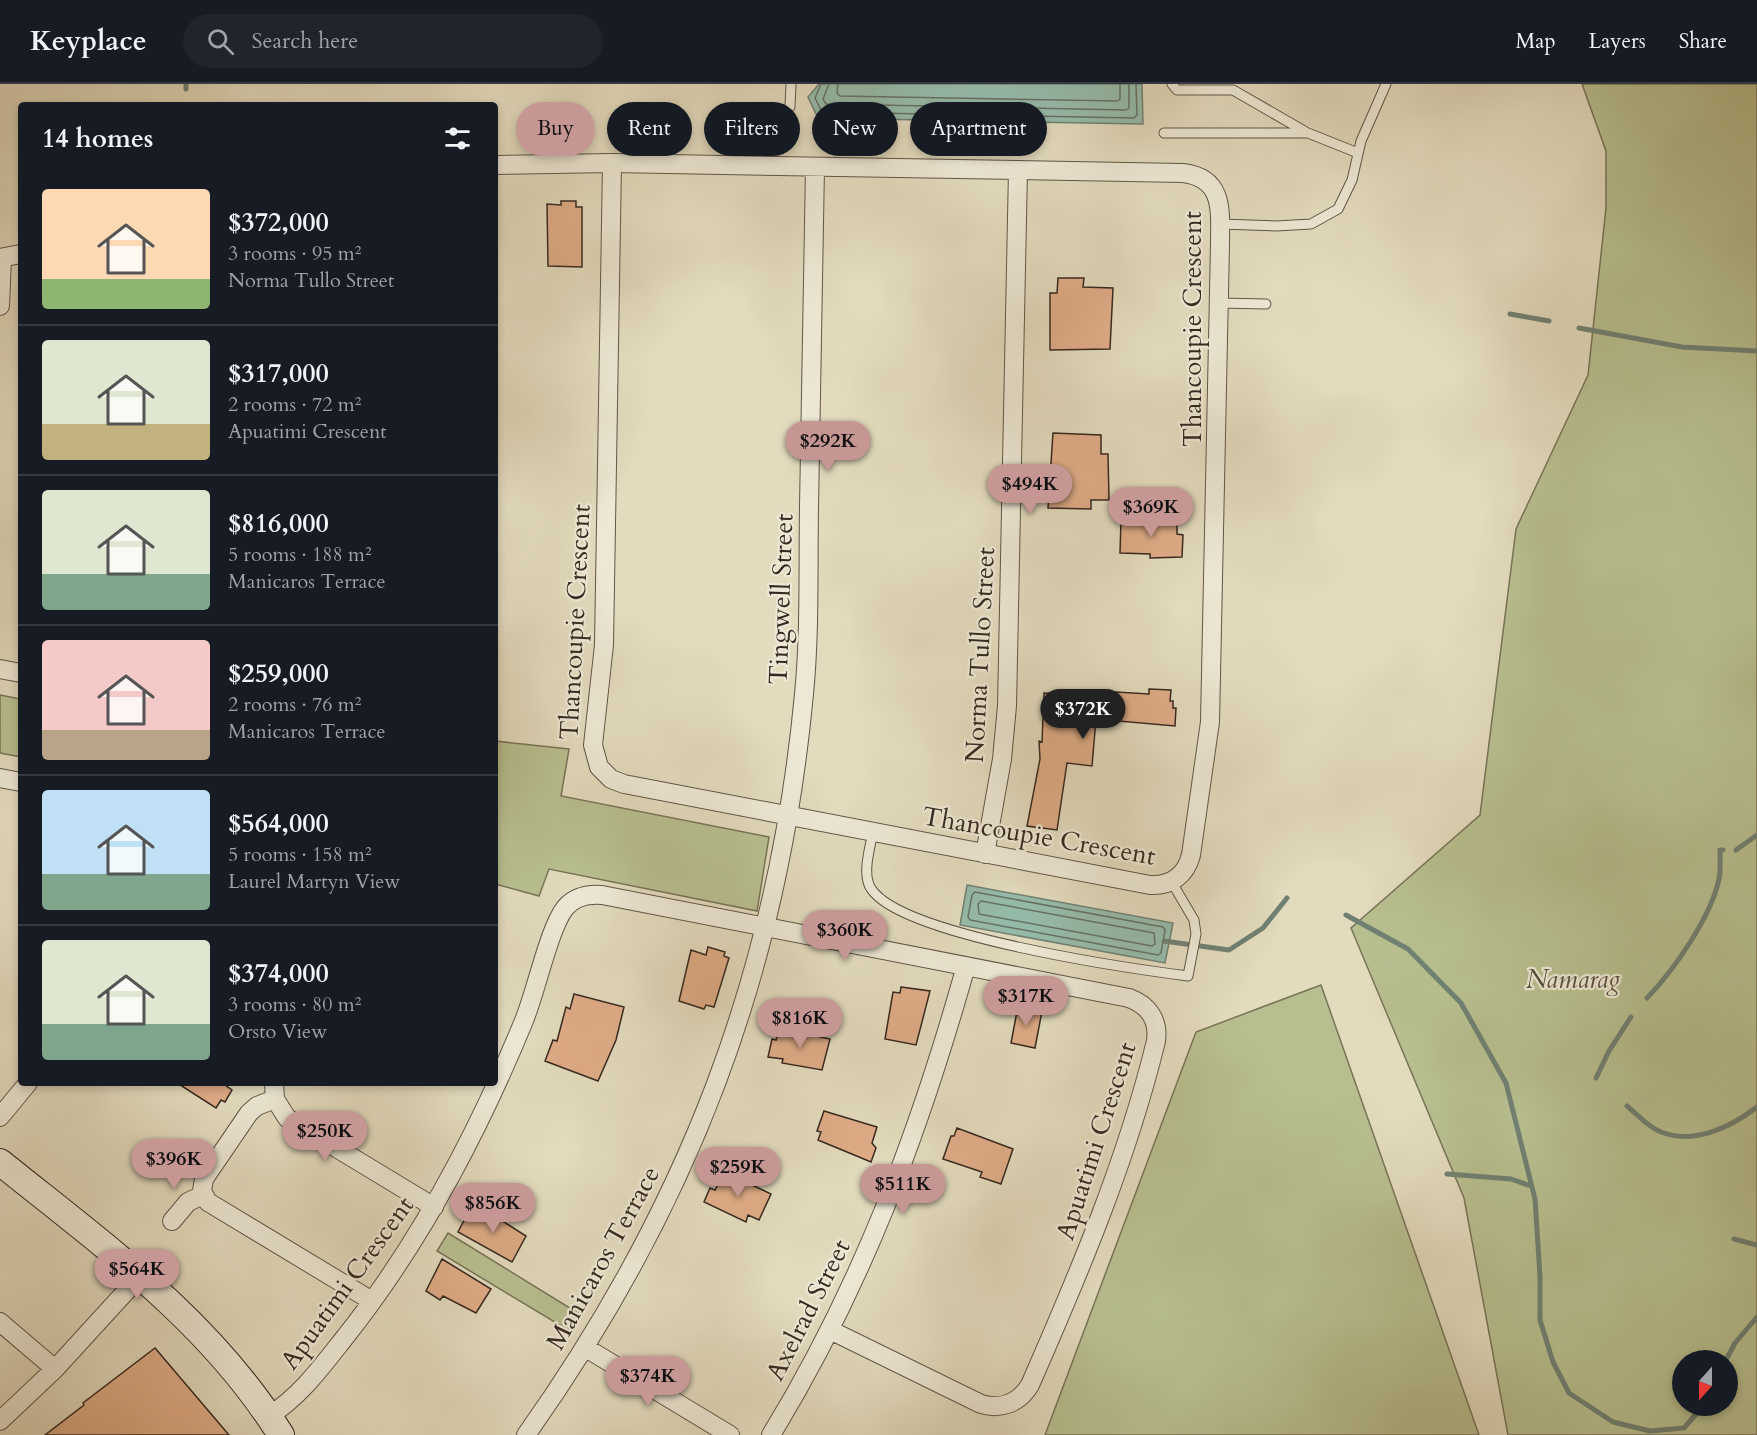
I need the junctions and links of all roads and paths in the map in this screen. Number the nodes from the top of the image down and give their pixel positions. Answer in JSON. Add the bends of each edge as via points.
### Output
{"nodes":[{"id":1,"x":791,"y":84,"type":"edge"},
{"id":2,"x":1172,"y":84,"type":"edge"},
{"id":3,"x":1386,"y":84,"type":"edge"},
{"id":4,"x":790,"y":102,"type":"edge"},
{"id":5,"x":1308,"y":133,"type":"junction"},
{"id":6,"x":1164,"y":134,"type":"dead end"},
{"id":7,"x":1358,"y":153,"type":"junction"},
{"id":8,"x":612,"y":164,"type":"junction"},
{"id":9,"x":498,"y":165,"type":"edge"},
{"id":10,"x":815,"y":167,"type":"junction"},
{"id":11,"x":1018,"y":170,"type":"junction"},
{"id":12,"x":1220,"y":224,"type":"junction"},
{"id":13,"x":18,"y":255,"type":"edge"},
{"id":14,"x":1,"y":258,"type":"edge"},
{"id":15,"x":1219,"y":303,"type":"junction"},
{"id":16,"x":1266,"y":304,"type":"dead end"},
{"id":17,"x":0,"y":306,"type":"edge"},
{"id":18,"x":0,"y":669,"type":"edge"},
{"id":19,"x":18,"y":673,"type":"edge"},
{"id":20,"x":0,"y":778,"type":"edge"},
{"id":21,"x":18,"y":781,"type":"edge"},
{"id":22,"x":788,"y":815,"type":"junction"},
{"id":23,"x":873,"y":832,"type":"junction"},
{"id":24,"x":985,"y":854,"type":"junction"},
{"id":25,"x":1171,"y":881,"type":"junction"},
{"id":26,"x":766,"y":927,"type":"junction"},
{"id":27,"x":966,"y":966,"type":"junction"},
{"id":28,"x":498,"y":1082,"type":"edge"},
{"id":29,"x":25,"y":1086,"type":"edge"},
{"id":30,"x":496,"y":1086,"type":"edge"},
{"id":31,"x":275,"y":1091,"type":"edge"},
{"id":32,"x":0,"y":1116,"type":"edge"},
{"id":33,"x":0,"y":1162,"type":"edge"},
{"id":34,"x":203,"y":1195,"type":"junction"},
{"id":35,"x":434,"y":1207,"type":"junction"},
{"id":36,"x":172,"y":1221,"type":"dead end"},
{"id":37,"x":141,"y":1275,"type":"junction"},
{"id":38,"x":372,"y":1301,"type":"junction"},
{"id":39,"x":0,"y":1322,"type":"edge"},
{"id":40,"x":830,"y":1330,"type":"junction"},
{"id":41,"x":586,"y":1348,"type":"junction"},
{"id":42,"x":55,"y":1369,"type":"junction"},
{"id":43,"x":0,"y":1421,"type":"edge"},
{"id":44,"x":275,"y":1426,"type":"edge"},
{"id":45,"x":526,"y":1435,"type":"edge"},
{"id":46,"x":730,"y":1435,"type":"edge"},
{"id":47,"x":771,"y":1435,"type":"edge"}],
"edges":[{"from":1,"to":4,"type":"lane"},
{"from":2,"to":5,"type":"lane","via":[[1177,90],[1233,90]]},
{"from":3,"to":7,"type":"lane"},
{"from":5,"to":6,"type":"lane"},
{"from":5,"to":7,"type":"lane"},
{"from":7,"to":12,"type":"lane","via":[[1352,180],[1338,209],[1311,224]]},
{"from":8,"to":9,"type":"street","name":"Thancoupie Crescent"},
{"from":8,"to":10,"type":"street","name":"Thancoupie Crescent"},
{"from":8,"to":22,"type":"street","name":"Thancoupie Crescent","via":[[604,645],[593,745],[595,758],[604,772],[621,783]]},
{"from":10,"to":11,"type":"street","name":"Thancoupie Crescent"},
{"from":10,"to":22,"type":"street","name":"Tingwell Street","via":[[807,649],[801,732]]},
{"from":11,"to":12,"type":"street","name":"Thancoupie Crescent","via":[[1189,174],[1214,190],[1220,206]]},
{"from":11,"to":24,"type":"street","name":"Norma Tullo Street","via":[[1008,695],[1002,759]]},
{"from":12,"to":15,"type":"street","name":"Thancoupie Crescent"},
{"from":13,"to":14,"type":"street"},
{"from":14,"to":17,"type":"street"},
{"from":15,"to":16,"type":"lane"},
{"from":15,"to":25,"type":"street","name":"Thancoupie Crescent","via":[[1210,722],[1191,858],[1185,870]]},
{"from":18,"to":19,"type":"street"},
{"from":20,"to":21,"type":"street"},
{"from":22,"to":23,"type":"street","name":"Thancoupie Crescent"},
{"from":22,"to":26,"type":"street","name":"Tingwell Street"},
{"from":23,"to":24,"type":"street","name":"Thancoupie Crescent"},
{"from":23,"to":25,"type":"lane","via":[[867,867],[870,889],[885,904],[988,941],[1188,976],[1197,934],[1194,921]]},
{"from":24,"to":25,"type":"street","name":"Thancoupie Crescent","via":[[1150,885]]},
{"from":26,"to":27,"type":"street","name":"Apuatimi Crescent"},
{"from":26,"to":28,"type":"street","name":"Apuatimi Crescent","via":[[598,895],[570,903],[559,919],[525,1020]]},
{"from":26,"to":41,"type":"street","name":"Manicaros Terrace","via":[[734,1037],[693,1145],[644,1249]]},
{"from":27,"to":40,"type":"street","name":"Axelrad Street","via":[[926,1102],[885,1213]]},
{"from":27,"to":40,"type":"street","name":"Apuatimi Crescent","via":[[1129,998],[1141,1003],[1153,1018],[1155,1044],[1121,1160],[1079,1274],[1028,1388],[1016,1400],[1001,1406],[981,1404]]},
{"from":29,"to":32,"type":"street"},
{"from":30,"to":35,"type":"street","name":"Apuatimi Crescent"},
{"from":31,"to":34,"type":"street","via":[[249,1113],[204,1179]]},
{"from":31,"to":35,"type":"street","via":[[281,1111],[290,1120]]},
{"from":33,"to":37,"type":"street"},
{"from":34,"to":36,"type":"street","via":[[188,1202]]},
{"from":34,"to":38,"type":"street","via":[[209,1203]]},
{"from":35,"to":38,"type":"street","name":"Apuatimi Crescent"},
{"from":37,"to":42,"type":"street"},
{"from":37,"to":44,"type":"street","via":[[203,1332]]},
{"from":38,"to":44,"type":"street","name":"Apuatimi Crescent"},
{"from":39,"to":42,"type":"street"},
{"from":40,"to":47,"type":"street","name":"Axelrad Street"},
{"from":41,"to":45,"type":"street","name":"Manicaros Terrace"},
{"from":41,"to":46,"type":"street"},
{"from":42,"to":43,"type":"street"}]}
